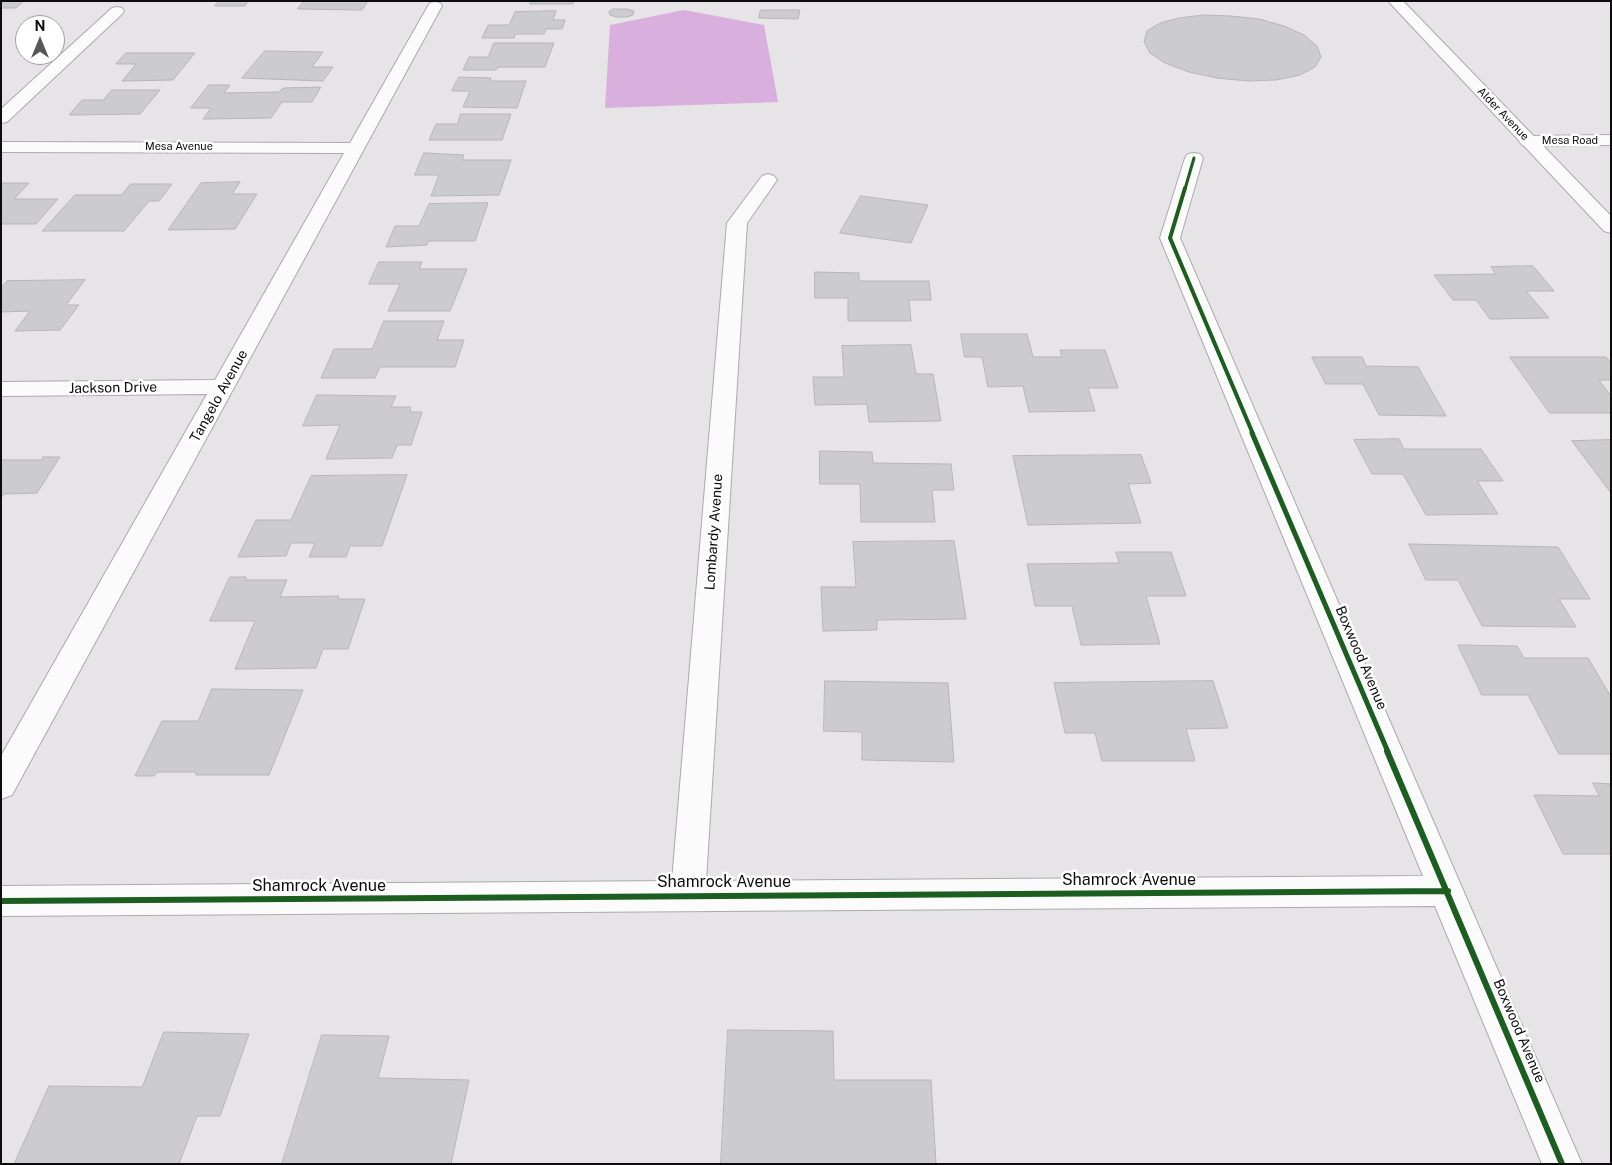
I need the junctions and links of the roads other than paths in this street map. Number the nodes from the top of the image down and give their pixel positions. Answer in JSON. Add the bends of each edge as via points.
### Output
{"nodes":[{"id":1,"x":1396,"y":1,"type":"edge"},
{"id":2,"x":435,"y":6,"type":"dead end"},
{"id":3,"x":117,"y":11,"type":"dead end"},
{"id":4,"x":1,"y":118,"type":"edge"},
{"id":5,"x":1611,"y":140,"type":"edge"},
{"id":6,"x":1528,"y":141,"type":"junction"},
{"id":7,"x":1,"y":147,"type":"edge"},
{"id":8,"x":356,"y":148,"type":"junction"},
{"id":9,"x":1194,"y":158,"type":"dead end"},
{"id":10,"x":768,"y":180,"type":"dead end"},
{"id":11,"x":1611,"y":227,"type":"edge"},
{"id":12,"x":224,"y":387,"type":"junction"},
{"id":13,"x":1,"y":389,"type":"edge"},
{"id":14,"x":1,"y":786,"type":"edge"},
{"id":15,"x":1448,"y":891,"type":"junction"},
{"id":16,"x":688,"y":895,"type":"junction"},
{"id":17,"x":1,"y":901,"type":"edge"},
{"id":18,"x":1562,"y":1164,"type":"edge"}],
"edges":[{"from":1,"to":6,"type":"street","name":"Alder Avenue"},
{"from":2,"to":8,"type":"street","name":"Tangelo Avenue"},
{"from":3,"to":4,"type":"street"},
{"from":5,"to":6,"type":"street","name":"Mesa Road"},
{"from":6,"to":11,"type":"street","name":"Alder Avenue"},
{"from":7,"to":8,"type":"street","name":"Mesa Avenue"},
{"from":8,"to":12,"type":"street","name":"Tangelo Avenue"},
{"from":9,"to":15,"type":"street","name":"Boxwood Avenue","via":[[1170,238]]},
{"from":10,"to":16,"type":"street","name":"Lombardy Avenue","via":[[737,223]]},
{"from":12,"to":13,"type":"street","name":"Jackson Drive"},
{"from":12,"to":14,"type":"street","name":"Tangelo Avenue"},
{"from":15,"to":16,"type":"street","name":"Shamrock Avenue"},
{"from":15,"to":18,"type":"street","name":"Boxwood Avenue"},
{"from":16,"to":17,"type":"street","name":"Shamrock Avenue"}]}
